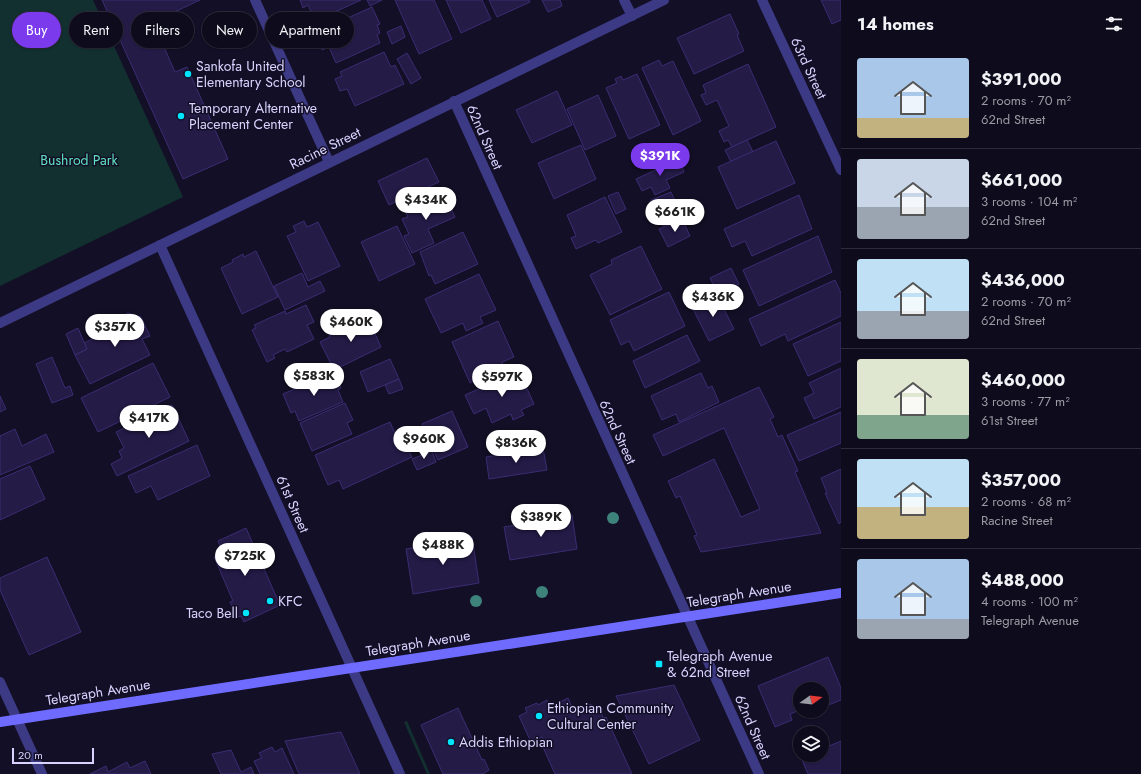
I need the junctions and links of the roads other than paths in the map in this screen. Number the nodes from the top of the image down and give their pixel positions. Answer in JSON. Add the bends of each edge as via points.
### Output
{"nodes":[{"id":1,"x":255,"y":0,"type":"edge"},
{"id":2,"x":624,"y":0,"type":"edge"},
{"id":3,"x":664,"y":0,"type":"edge"},
{"id":4,"x":762,"y":0,"type":"edge"},
{"id":5,"x":632,"y":16,"type":"junction"},
{"id":6,"x":454,"y":102,"type":"junction"},
{"id":7,"x":329,"y":162,"type":"junction"},
{"id":8,"x":841,"y":170,"type":"edge"},
{"id":9,"x":160,"y":245,"type":"junction"},
{"id":10,"x":0,"y":323,"type":"edge"},
{"id":11,"x":841,"y":593,"type":"edge"},
{"id":12,"x":687,"y":616,"type":"junction"},
{"id":13,"x":352,"y":667,"type":"junction"},
{"id":14,"x":0,"y":682,"type":"edge"},
{"id":15,"x":17,"y":719,"type":"junction"},
{"id":16,"x":0,"y":722,"type":"edge"},
{"id":17,"x":42,"y":774,"type":"edge"},
{"id":18,"x":400,"y":774,"type":"edge"},
{"id":19,"x":759,"y":774,"type":"edge"}],
"edges":[{"from":1,"to":7,"type":"street"},
{"from":2,"to":5,"type":"street"},
{"from":3,"to":5,"type":"street","name":"Racine Street"},
{"from":4,"to":8,"type":"street","name":"63rd Street"},
{"from":5,"to":6,"type":"street","name":"Racine Street"},
{"from":6,"to":7,"type":"street","name":"Racine Street"},
{"from":6,"to":12,"type":"street","name":"62nd Street"},
{"from":7,"to":9,"type":"street","name":"Racine Street"},
{"from":9,"to":10,"type":"street","name":"Racine Street"},
{"from":9,"to":13,"type":"street","name":"61st Street"},
{"from":11,"to":12,"type":"main road","name":"Telegraph Avenue"},
{"from":12,"to":13,"type":"main road","name":"Telegraph Avenue"},
{"from":12,"to":19,"type":"street","name":"62nd Street"},
{"from":13,"to":15,"type":"main road","name":"Telegraph Avenue"},
{"from":13,"to":18,"type":"street","name":"61st Street"},
{"from":14,"to":15,"type":"street"},
{"from":15,"to":16,"type":"main road","name":"Telegraph Avenue"},
{"from":15,"to":17,"type":"street"}]}
